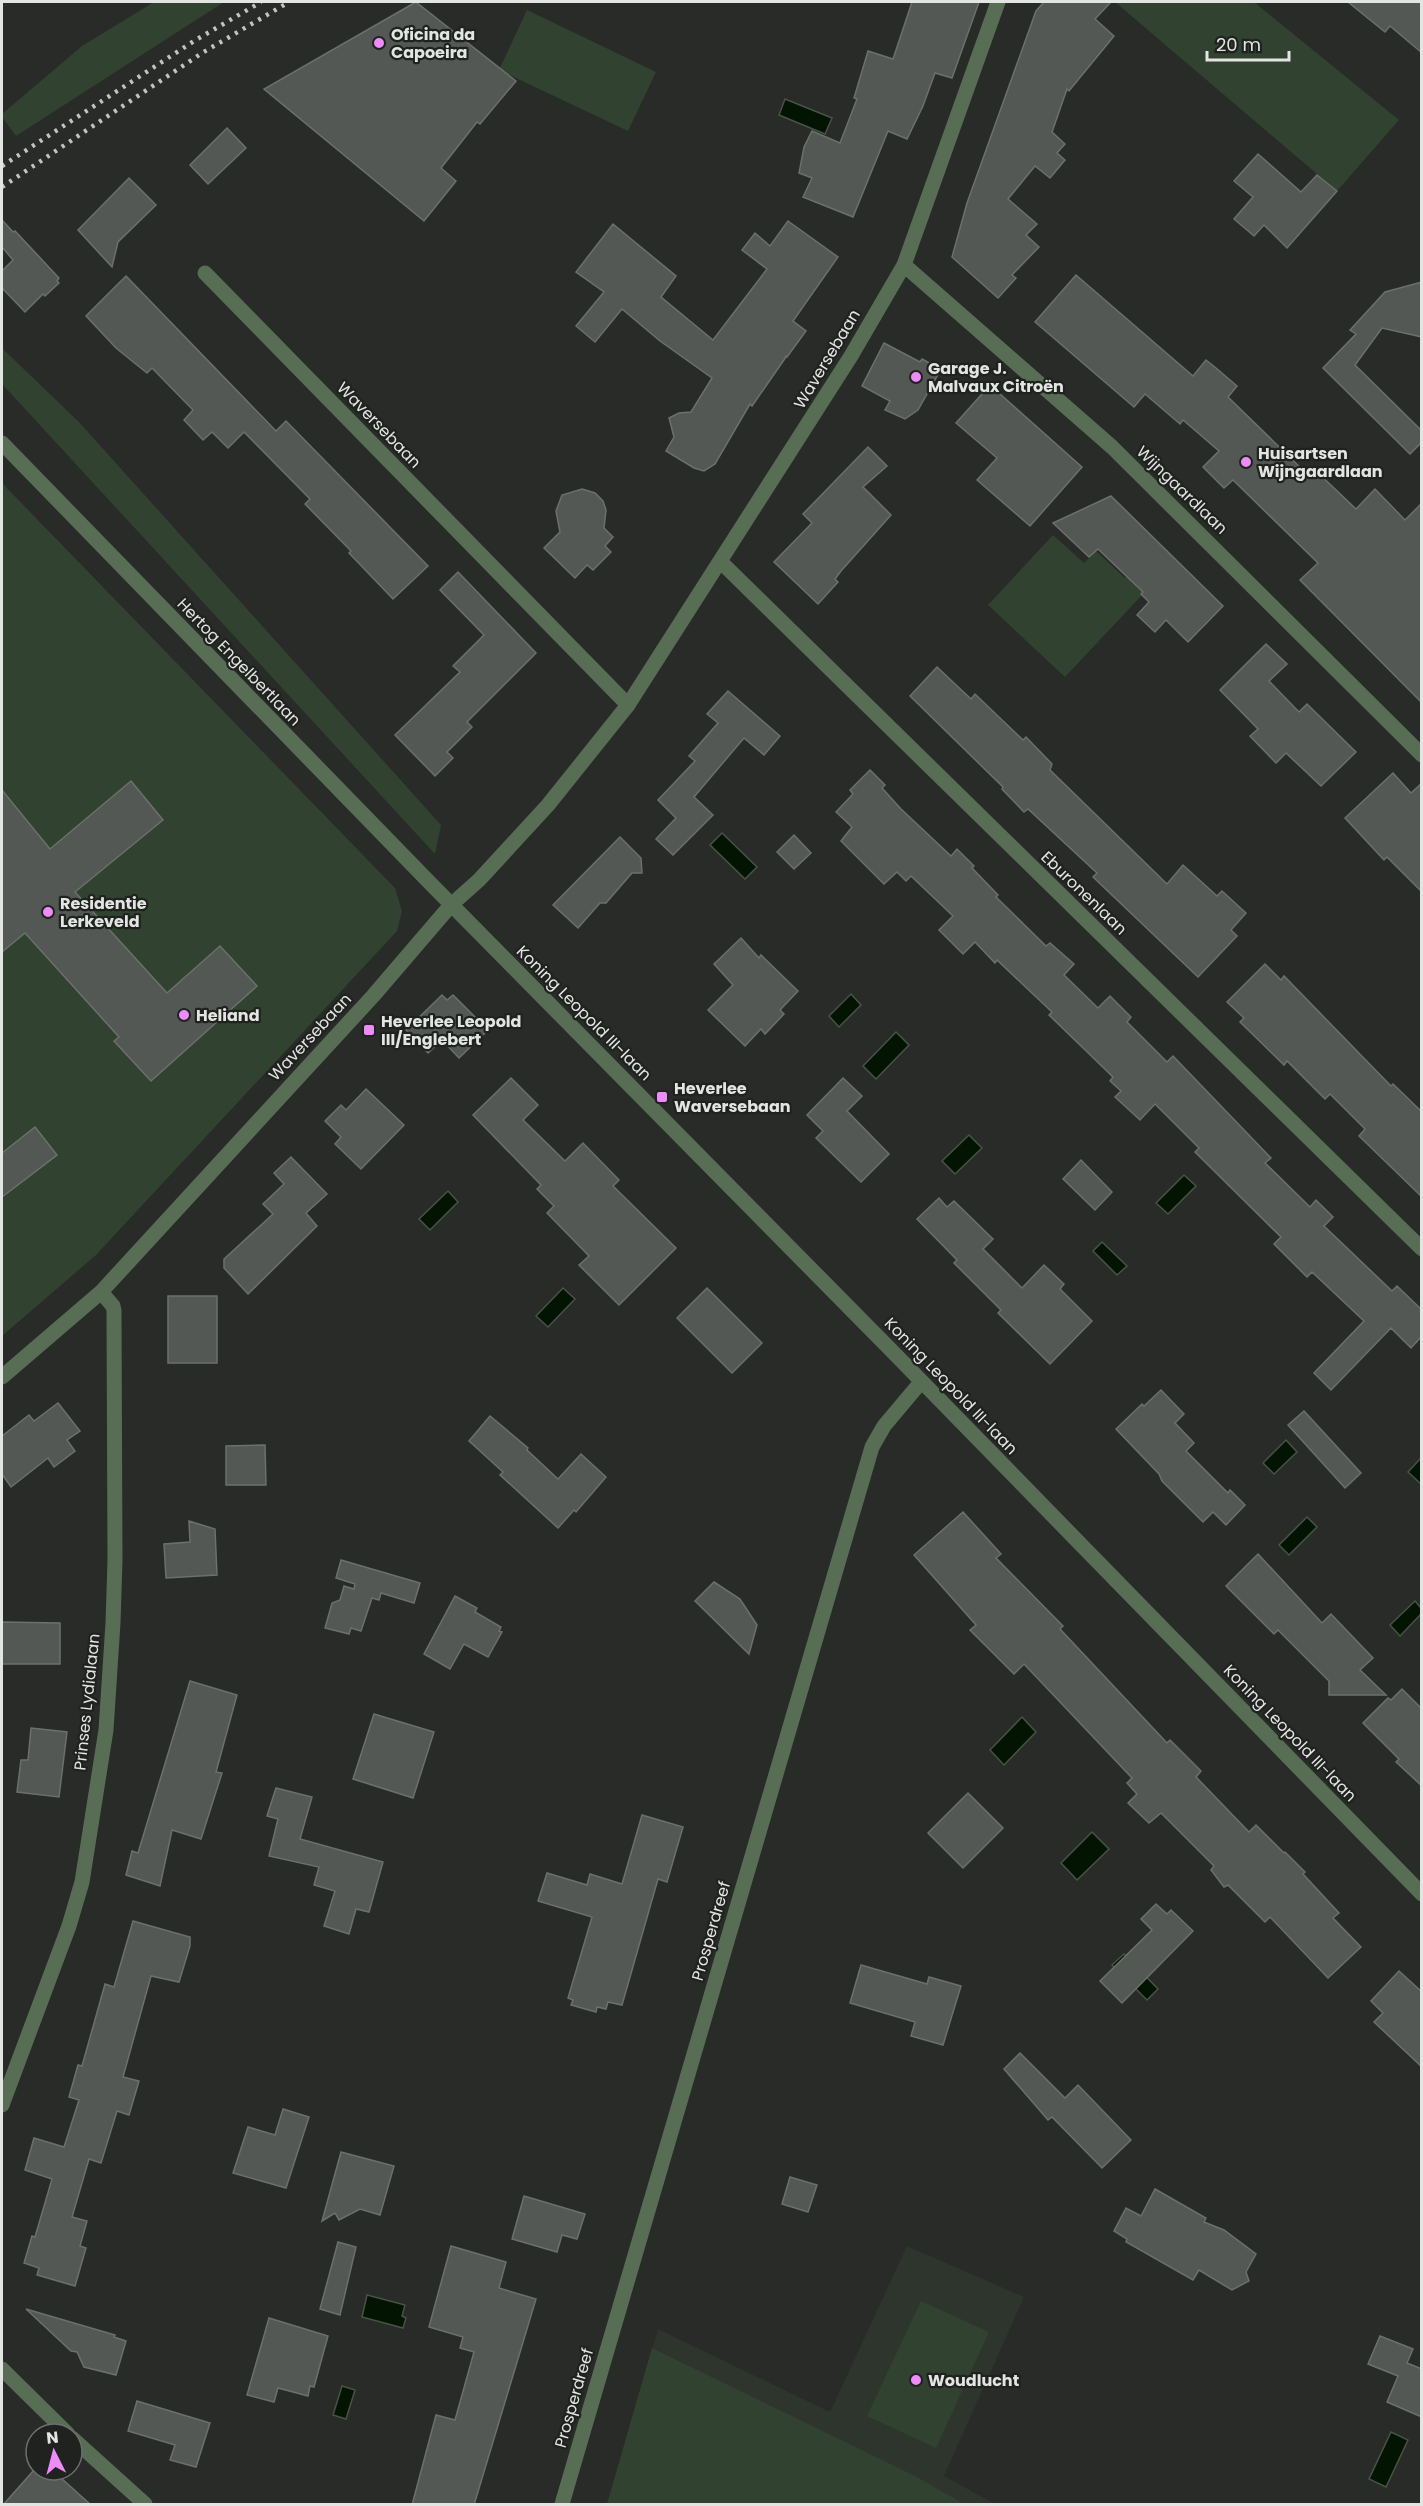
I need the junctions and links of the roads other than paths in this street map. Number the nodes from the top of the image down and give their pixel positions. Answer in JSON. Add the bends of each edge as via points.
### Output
{"nodes":[{"id":1,"x":998,"y":2,"type":"edge"},
{"id":2,"x":904,"y":265,"type":"junction"},
{"id":3,"x":205,"y":273,"type":"dead end"},
{"id":4,"x":2,"y":443,"type":"edge"},
{"id":5,"x":721,"y":562,"type":"junction"},
{"id":6,"x":628,"y":705,"type":"junction"},
{"id":7,"x":1422,"y":755,"type":"edge"},
{"id":8,"x":451,"y":905,"type":"junction"},
{"id":9,"x":1422,"y":1250,"type":"edge"},
{"id":10,"x":101,"y":1292,"type":"junction"},
{"id":11,"x":2,"y":1377,"type":"edge"},
{"id":12,"x":921,"y":1382,"type":"junction"},
{"id":13,"x":1422,"y":1894,"type":"edge"},
{"id":14,"x":2,"y":2105,"type":"edge"},
{"id":15,"x":2,"y":2369,"type":"edge"},
{"id":16,"x":56,"y":2422,"type":"edge"},
{"id":17,"x":84,"y":2449,"type":"edge"},
{"id":18,"x":145,"y":2505,"type":"edge"},
{"id":19,"x":562,"y":2505,"type":"edge"}],
"edges":[{"from":1,"to":2,"type":"street","name":"Waversebaan"},
{"from":2,"to":5,"type":"street","name":"Waversebaan"},
{"from":2,"to":7,"type":"street","name":"Wijngaardlaan","via":[[1112,447]]},
{"from":3,"to":6,"type":"street","name":"Waversebaan"},
{"from":4,"to":8,"type":"street","name":"Hertog Engelbertlaan"},
{"from":5,"to":6,"type":"street","name":"Waversebaan"},
{"from":5,"to":9,"type":"street","name":"Eburonenlaan"},
{"from":6,"to":8,"type":"street","name":"Waversebaan","via":[[549,805]]},
{"from":8,"to":10,"type":"street","name":"Waversebaan","via":[[373,996]]},
{"from":8,"to":12,"type":"street","name":"Koning Leopold III-laan"},
{"from":10,"to":11,"type":"street","name":"Waversebaan"},
{"from":10,"to":14,"type":"street","name":"Prinses Lydialaan","via":[[114,1311],[115,1560],[105,1730],[81,1882],[69,1926]]},
{"from":12,"to":13,"type":"street","name":"Koning Leopold III-laan"},
{"from":12,"to":19,"type":"street","name":"Prosperdreef","via":[[884,1426],[872,1448]]},
{"from":15,"to":16,"type":"street"},
{"from":17,"to":18,"type":"street"}]}
